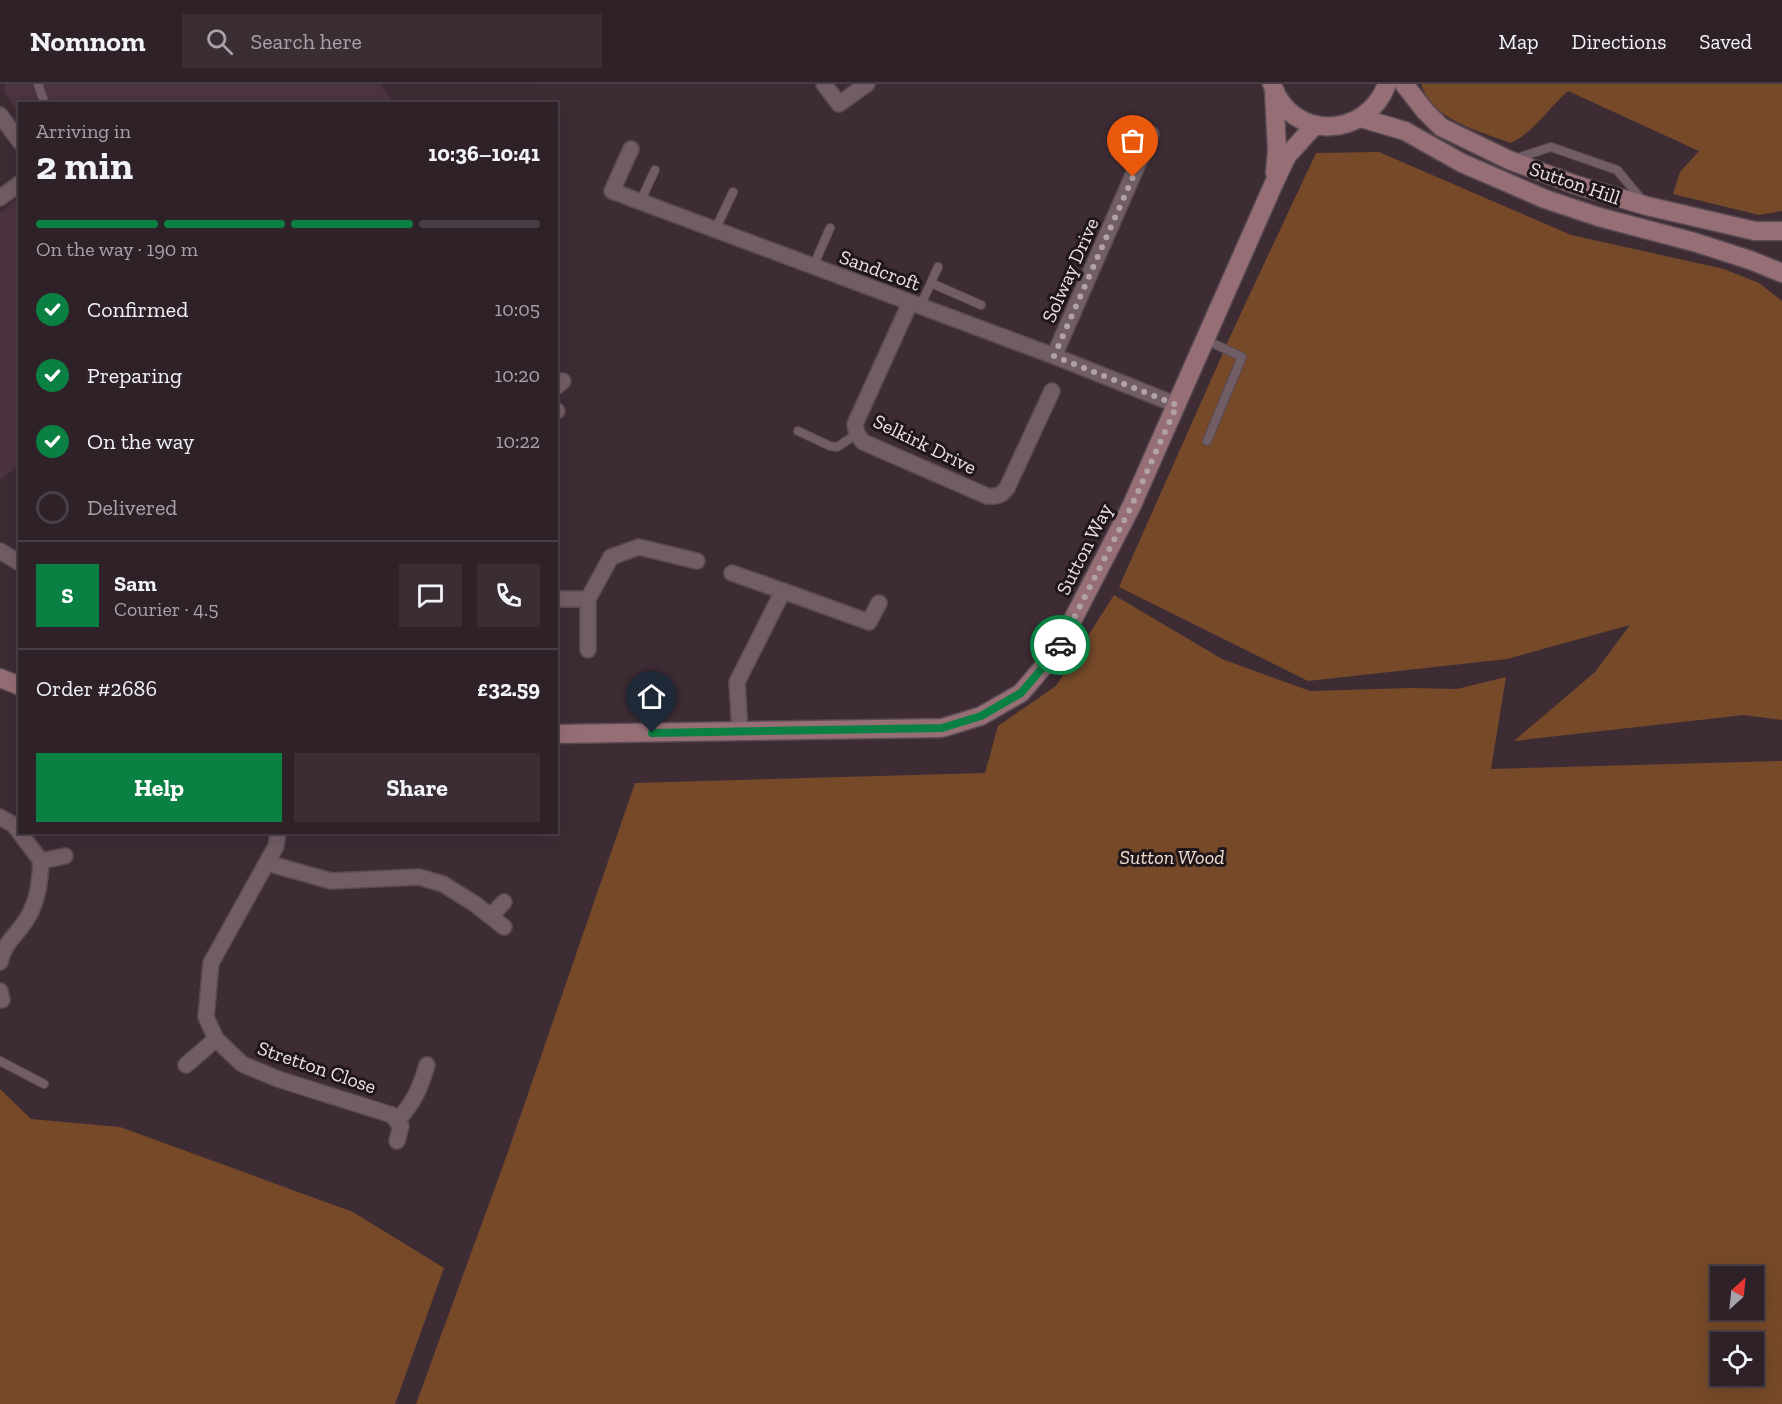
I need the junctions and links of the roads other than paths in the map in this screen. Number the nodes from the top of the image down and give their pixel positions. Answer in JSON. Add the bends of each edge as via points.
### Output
{"nodes":[{"id":1,"x":38,"y":84,"type":"edge"},
{"id":2,"x":824,"y":84,"type":"edge"},
{"id":3,"x":867,"y":84,"type":"edge"},
{"id":4,"x":1387,"y":84,"type":"edge"},
{"id":5,"x":1404,"y":84,"type":"edge"},
{"id":6,"x":1273,"y":87,"type":"edge"},
{"id":7,"x":44,"y":102,"type":"edge"},
{"id":8,"x":0,"y":115,"type":"edge"},
{"id":9,"x":1361,"y":118,"type":"junction"},
{"id":10,"x":1315,"y":125,"type":"junction"},
{"id":11,"x":1151,"y":134,"type":"dead end"},
{"id":12,"x":18,"y":139,"type":"edge"},
{"id":13,"x":631,"y":149,"type":"dead end"},
{"id":14,"x":1509,"y":160,"type":"junction"},
{"id":15,"x":655,"y":170,"type":"dead end"},
{"id":16,"x":1275,"y":181,"type":"junction"},
{"id":17,"x":18,"y":184,"type":"edge"},
{"id":18,"x":733,"y":192,"type":"dead end"},
{"id":19,"x":0,"y":198,"type":"edge"},
{"id":20,"x":640,"y":202,"type":"junction"},
{"id":21,"x":1647,"y":206,"type":"junction"},
{"id":22,"x":830,"y":228,"type":"dead end"},
{"id":23,"x":715,"y":230,"type":"junction"},
{"id":24,"x":1782,"y":231,"type":"edge"},
{"id":25,"x":813,"y":267,"type":"junction"},
{"id":26,"x":938,"y":267,"type":"dead end"},
{"id":27,"x":1782,"y":273,"type":"edge"},
{"id":28,"x":931,"y":282,"type":"junction"},
{"id":29,"x":981,"y":304,"type":"dead end"},
{"id":30,"x":915,"y":305,"type":"junction"},
{"id":31,"x":1206,"y":340,"type":"junction"},
{"id":32,"x":1054,"y":356,"type":"junction"},
{"id":33,"x":1052,"y":391,"type":"dead end"},
{"id":34,"x":1177,"y":405,"type":"junction"},
{"id":35,"x":798,"y":431,"type":"dead end"},
{"id":36,"x":857,"y":434,"type":"junction"},
{"id":37,"x":1207,"y":441,"type":"dead end"},
{"id":38,"x":0,"y":551,"type":"edge"},
{"id":39,"x":697,"y":561,"type":"dead end"},
{"id":40,"x":18,"y":562,"type":"edge"},
{"id":41,"x":732,"y":573,"type":"dead end"},
{"id":42,"x":783,"y":591,"type":"junction"},
{"id":43,"x":558,"y":599,"type":"edge"},
{"id":44,"x":588,"y":599,"type":"junction"},
{"id":45,"x":879,"y":603,"type":"dead end"},
{"id":46,"x":588,"y":650,"type":"dead end"},
{"id":47,"x":0,"y":679,"type":"edge"},
{"id":48,"x":18,"y":685,"type":"edge"},
{"id":49,"x":740,"y":731,"type":"junction"},
{"id":50,"x":558,"y":734,"type":"edge"},
{"id":51,"x":0,"y":817,"type":"edge"},
{"id":52,"x":18,"y":830,"type":"edge"},
{"id":53,"x":21,"y":834,"type":"edge"},
{"id":54,"x":278,"y":834,"type":"edge"},
{"id":55,"x":65,"y":856,"type":"dead end"},
{"id":56,"x":41,"y":861,"type":"junction"},
{"id":57,"x":267,"y":863,"type":"junction"},
{"id":58,"x":504,"y":902,"type":"dead end"},
{"id":59,"x":491,"y":916,"type":"junction"},
{"id":60,"x":504,"y":927,"type":"dead end"},
{"id":61,"x":0,"y":962,"type":"edge"},
{"id":62,"x":216,"y":1039,"type":"junction"},
{"id":63,"x":0,"y":1061,"type":"edge"},
{"id":64,"x":186,"y":1065,"type":"dead end"},
{"id":65,"x":427,"y":1065,"type":"dead end"},
{"id":66,"x":44,"y":1084,"type":"dead end"},
{"id":67,"x":397,"y":1121,"type":"junction"},
{"id":68,"x":397,"y":1142,"type":"dead end"}],
"edges":[{"from":1,"to":7,"type":"lane"},
{"from":2,"to":3,"type":"street","via":[[839,104]]},
{"from":4,"to":9,"type":"street","via":[[1379,101]]},
{"from":5,"to":14,"type":"street","name":"Sutton Hill","via":[[1441,127]]},
{"from":6,"to":10,"type":"street","via":[[1288,110]]},
{"from":6,"to":16,"type":"street","name":"Sutton Way"},
{"from":8,"to":12,"type":"street"},
{"from":9,"to":10,"type":"street","via":[[1339,126]]},
{"from":9,"to":27,"type":"street","name":"Sutton Hill","via":[[1405,131],[1462,163],[1545,199],[1703,245]]},
{"from":10,"to":16,"type":"street","name":"Sutton Way","via":[[1287,156]]},
{"from":11,"to":32,"type":"street","name":"Solway Drive"},
{"from":13,"to":20,"type":"street","name":"Sandcroft","via":[[612,191]]},
{"from":14,"to":21,"type":"street","name":"Sutton Hill"},
{"from":14,"to":21,"type":"lane","via":[[1551,147],[1617,170]]},
{"from":15,"to":20,"type":"lane"},
{"from":16,"to":31,"type":"street","name":"Sutton Way"},
{"from":17,"to":19,"type":"street"},
{"from":18,"to":23,"type":"lane"},
{"from":20,"to":23,"type":"street","name":"Sandcroft"},
{"from":21,"to":24,"type":"street","name":"Sutton Hill","via":[[1755,231]]},
{"from":22,"to":25,"type":"lane"},
{"from":23,"to":25,"type":"street","name":"Sandcroft"},
{"from":25,"to":30,"type":"street","name":"Sandcroft"},
{"from":26,"to":28,"type":"lane"},
{"from":28,"to":29,"type":"lane"},
{"from":28,"to":30,"type":"lane"},
{"from":30,"to":32,"type":"street","name":"Sandcroft"},
{"from":30,"to":36,"type":"street","name":"Selkirk Drive","via":[[855,424]]},
{"from":31,"to":34,"type":"street","name":"Sutton Way"},
{"from":31,"to":37,"type":"lane","via":[[1242,357]]},
{"from":32,"to":34,"type":"street","name":"Sandcroft"},
{"from":33,"to":36,"type":"street","name":"Selkirk Drive","via":[[1007,488],[995,497],[863,442]]},
{"from":34,"to":49,"type":"street","name":"Sutton Way","via":[[1132,505],[1056,652],[1021,693],[981,716],[942,728]]},
{"from":35,"to":36,"type":"lane","via":[[837,447]]},
{"from":38,"to":40,"type":"street"},
{"from":39,"to":44,"type":"street","via":[[639,548],[611,557]]},
{"from":41,"to":42,"type":"street"},
{"from":42,"to":45,"type":"street","via":[[868,622]]},
{"from":42,"to":49,"type":"street","via":[[737,682]]},
{"from":43,"to":44,"type":"street"},
{"from":44,"to":46,"type":"street"},
{"from":47,"to":48,"type":"street"},
{"from":49,"to":50,"type":"street","name":"Sutton Way"},
{"from":51,"to":52,"type":"street"},
{"from":53,"to":56,"type":"street"},
{"from":54,"to":57,"type":"street","name":"Stretton Close"},
{"from":55,"to":56,"type":"street"},
{"from":56,"to":61,"type":"street","via":[[39,888],[28,917],[3,948]]},
{"from":57,"to":59,"type":"street","via":[[331,881],[419,877],[443,884]]},
{"from":57,"to":62,"type":"street","name":"Stretton Close","via":[[211,963],[206,1017]]},
{"from":58,"to":59,"type":"street"},
{"from":59,"to":60,"type":"street"},
{"from":62,"to":64,"type":"street"},
{"from":62,"to":67,"type":"street","name":"Stretton Close","via":[[242,1064]]},
{"from":63,"to":66,"type":"lane"},
{"from":65,"to":67,"type":"street","via":[[419,1092]]},
{"from":67,"to":68,"type":"street","via":[[401,1126]]}]}
